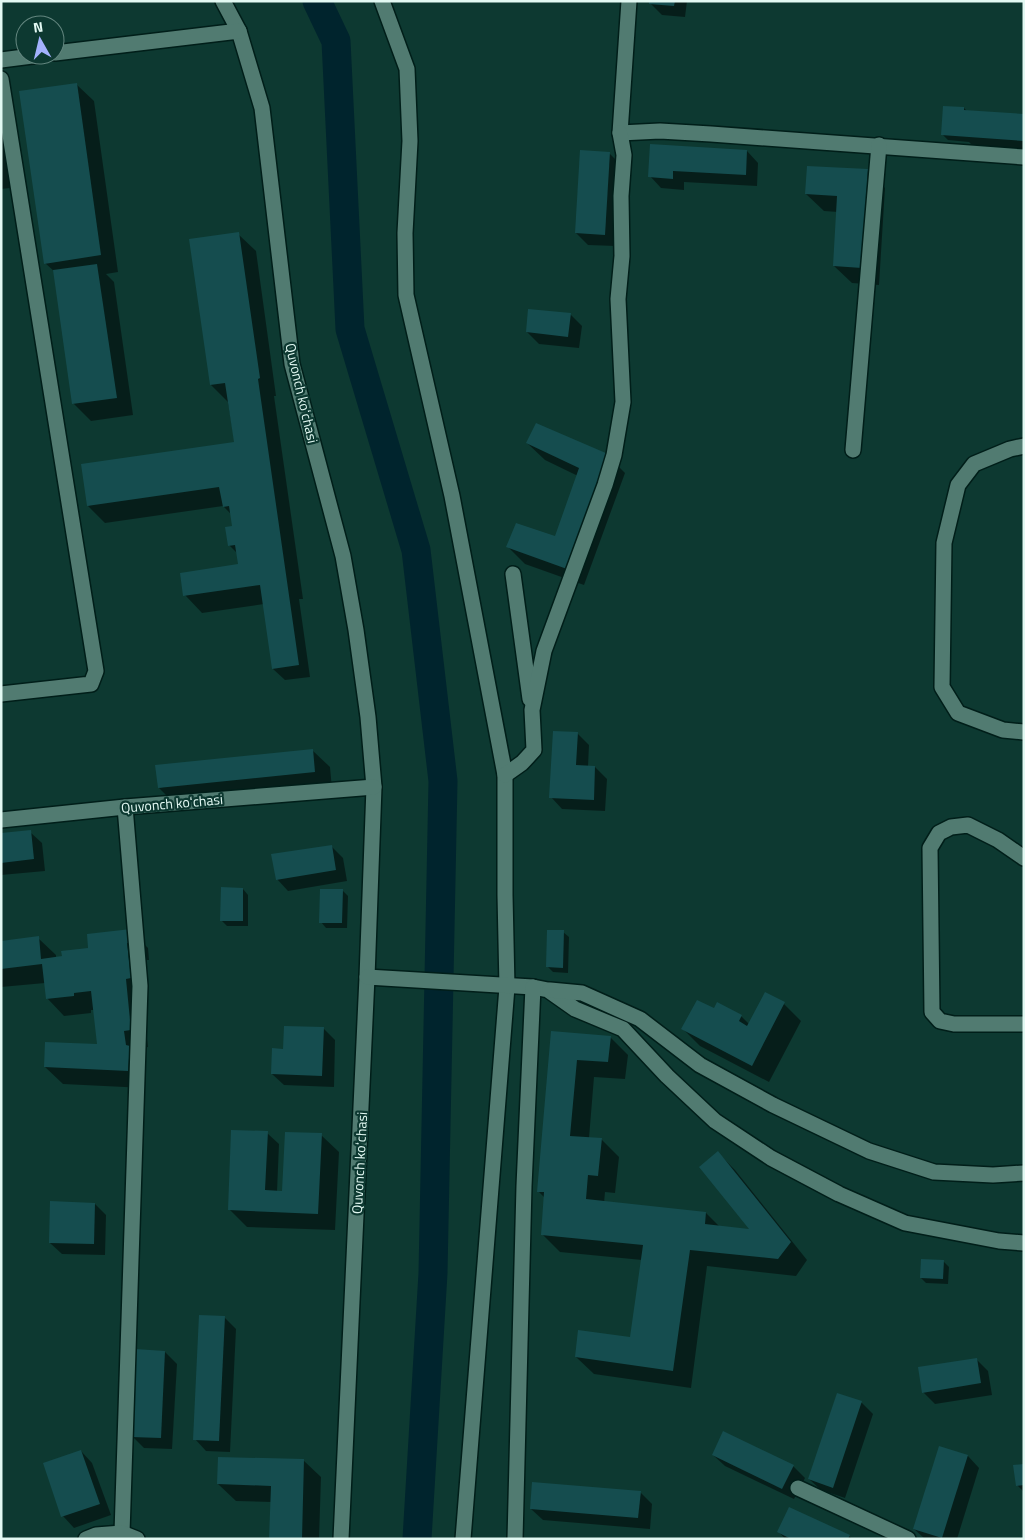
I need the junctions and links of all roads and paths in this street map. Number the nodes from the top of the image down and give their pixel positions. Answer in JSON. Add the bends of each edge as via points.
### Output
{"nodes":[{"id":1,"x":223,"y":1,"type":"edge"},
{"id":2,"x":382,"y":1,"type":"edge"},
{"id":3,"x":629,"y":1,"type":"edge"},
{"id":4,"x":239,"y":31,"type":"junction"},
{"id":5,"x":65,"y":52,"type":"edge"},
{"id":6,"x":15,"y":58,"type":"edge"},
{"id":7,"x":1,"y":60,"type":"edge"},
{"id":8,"x":1,"y":79,"type":"edge"},
{"id":9,"x":620,"y":133,"type":"junction"},
{"id":10,"x":879,"y":145,"type":"junction"},
{"id":11,"x":1024,"y":156,"type":"edge"},
{"id":12,"x":1024,"y":446,"type":"edge"},
{"id":13,"x":853,"y":450,"type":"dead end"},
{"id":14,"x":513,"y":574,"type":"dead end"},
{"id":15,"x":1,"y":694,"type":"edge"},
{"id":16,"x":532,"y":710,"type":"junction"},
{"id":17,"x":1024,"y":732,"type":"edge"},
{"id":18,"x":505,"y":775,"type":"junction"},
{"id":19,"x":374,"y":787,"type":"junction"},
{"id":20,"x":125,"y":807,"type":"junction"},
{"id":21,"x":1,"y":820,"type":"edge"},
{"id":22,"x":1024,"y":858,"type":"edge"},
{"id":23,"x":367,"y":977,"type":"junction"},
{"id":24,"x":507,"y":987,"type":"junction"},
{"id":25,"x":533,"y":987,"type":"junction"},
{"id":26,"x":548,"y":990,"type":"junction"},
{"id":27,"x":1024,"y":1024,"type":"edge"},
{"id":28,"x":1024,"y":1173,"type":"edge"},
{"id":29,"x":1024,"y":1243,"type":"edge"},
{"id":30,"x":798,"y":1488,"type":"dead end"},
{"id":31,"x":122,"y":1533,"type":"junction"},
{"id":32,"x":86,"y":1539,"type":"edge"},
{"id":33,"x":137,"y":1539,"type":"edge"},
{"id":34,"x":341,"y":1539,"type":"edge"},
{"id":35,"x":463,"y":1539,"type":"edge"},
{"id":36,"x":515,"y":1539,"type":"edge"},
{"id":37,"x":908,"y":1539,"type":"edge"}],
"edges":[{"from":1,"to":4,"type":"street","name":"Quvonch koʻchasi"},
{"from":2,"to":18,"type":"street","via":[[407,69],[410,141],[406,295],[452,496]]},
{"from":3,"to":9,"type":"street"},
{"from":4,"to":5,"type":"street"},
{"from":4,"to":19,"type":"street","name":"Quvonch koʻchasi","via":[[262,108],[292,364],[343,556],[368,717]]},
{"from":6,"to":7,"type":"street"},
{"from":8,"to":15,"type":"street","via":[[96,671],[91,684]]},
{"from":9,"to":10,"type":"street","via":[[660,131]]},
{"from":9,"to":16,"type":"street","via":[[624,155],[618,299],[623,402],[614,455],[544,651]]},
{"from":10,"to":11,"type":"street"},
{"from":10,"to":13,"type":"street"},
{"from":12,"to":17,"type":"street","via":[[974,464],[958,485],[944,543],[942,661],[942,687],[958,713],[1003,730]]},
{"from":14,"to":16,"type":"street"},
{"from":16,"to":18,"type":"street","via":[[534,750]]},
{"from":18,"to":24,"type":"street"},
{"from":19,"to":20,"type":"street","name":"Quvonch koʻchasi"},
{"from":19,"to":23,"type":"street","name":"Quvonch koʻchasi"},
{"from":20,"to":21,"type":"street","name":"Quvonch koʻchasi"},
{"from":20,"to":31,"type":"street","via":[[140,986]]},
{"from":22,"to":27,"type":"street","via":[[968,825],[951,827],[939,833],[930,848],[932,1012],[940,1021],[954,1024]]},
{"from":23,"to":24,"type":"street"},
{"from":23,"to":34,"type":"street","name":"Quvonch koʻchasi"},
{"from":24,"to":25,"type":"street"},
{"from":24,"to":35,"type":"street"},
{"from":25,"to":26,"type":"street"},
{"from":25,"to":36,"type":"street"},
{"from":26,"to":28,"type":"street","via":[[582,993],[640,1019],[700,1066],[869,1151],[934,1172]]},
{"from":26,"to":29,"type":"street","via":[[575,1009],[623,1029],[715,1120],[772,1158],[839,1194],[905,1223]]},
{"from":30,"to":37,"type":"street"},
{"from":31,"to":32,"type":"street"},
{"from":31,"to":33,"type":"street"}]}
